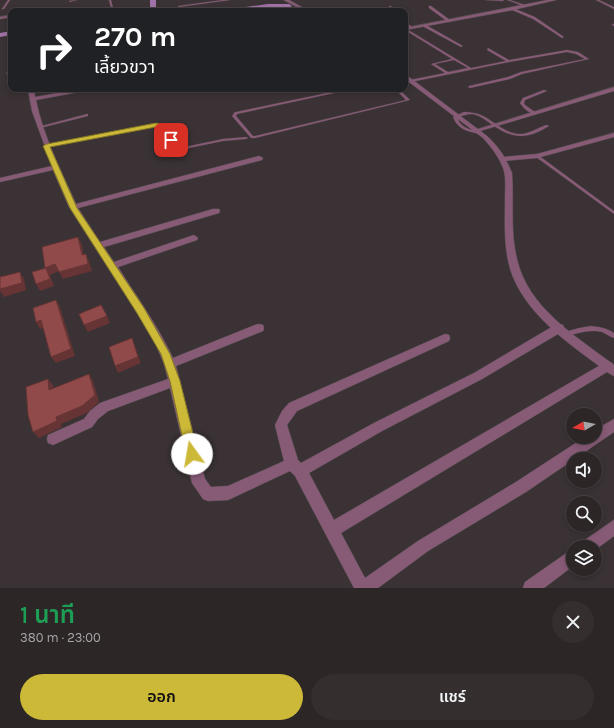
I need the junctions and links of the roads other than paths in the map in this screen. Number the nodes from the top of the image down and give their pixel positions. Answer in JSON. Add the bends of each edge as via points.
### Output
{"nodes":[{"id":1,"x":9,"y":0,"type":"edge"},
{"id":2,"x":76,"y":0,"type":"edge"},
{"id":3,"x":229,"y":0,"type":"edge"},
{"id":4,"x":286,"y":0,"type":"edge"},
{"id":5,"x":486,"y":0,"type":"edge"},
{"id":6,"x":503,"y":0,"type":"edge"},
{"id":7,"x":508,"y":0,"type":"edge"},
{"id":8,"x":554,"y":0,"type":"edge"},
{"id":9,"x":597,"y":0,"type":"edge"},
{"id":10,"x":70,"y":1,"type":"edge"},
{"id":11,"x":179,"y":6,"type":"dead end"},
{"id":12,"x":527,"y":6,"type":"junction"},
{"id":13,"x":430,"y":7,"type":"dead end"},
{"id":14,"x":3,"y":8,"type":"dead end"},
{"id":15,"x":301,"y":8,"type":"edge"},
{"id":16,"x":614,"y":8,"type":"edge"},
{"id":17,"x":513,"y":9,"type":"junction"},
{"id":18,"x":449,"y":21,"type":"junction"},
{"id":19,"x":408,"y":25,"type":"edge"},
{"id":20,"x":424,"y":26,"type":"junction"},
{"id":21,"x":408,"y":28,"type":"edge"},
{"id":22,"x":411,"y":28,"type":"junction"},
{"id":23,"x":408,"y":31,"type":"edge"},
{"id":24,"x":564,"y":37,"type":"dead end"},
{"id":25,"x":462,"y":46,"type":"dead end"},
{"id":26,"x":488,"y":48,"type":"dead end"},
{"id":27,"x":454,"y":59,"type":"junction"},
{"id":28,"x":509,"y":61,"type":"junction"},
{"id":29,"x":471,"y":69,"type":"junction"},
{"id":30,"x":447,"y":74,"type":"junction"},
{"id":31,"x":408,"y":79,"type":"edge"},
{"id":32,"x":408,"y":80,"type":"edge"},
{"id":33,"x":470,"y":86,"type":"dead end"},
{"id":34,"x":614,"y":89,"type":"edge"},
{"id":35,"x":545,"y":91,"type":"dead end"},
{"id":36,"x":55,"y":92,"type":"edge"},
{"id":37,"x":337,"y":92,"type":"edge"},
{"id":38,"x":400,"y":92,"type":"edge"},
{"id":39,"x":31,"y":94,"type":"edge"},
{"id":40,"x":534,"y":113,"type":"junction"},
{"id":41,"x":87,"y":115,"type":"dead end"},
{"id":42,"x":458,"y":116,"type":"junction"},
{"id":43,"x":495,"y":125,"type":"junction"},
{"id":44,"x":547,"y":126,"type":"dead end"},
{"id":45,"x":40,"y":127,"type":"junction"},
{"id":46,"x":479,"y":131,"type":"junction"},
{"id":47,"x":614,"y":135,"type":"edge"},
{"id":48,"x":246,"y":138,"type":"dead end"},
{"id":49,"x":47,"y":146,"type":"junction"},
{"id":50,"x":537,"y":156,"type":"junction"},
{"id":51,"x":259,"y":158,"type":"dead end"},
{"id":52,"x":503,"y":159,"type":"junction"},
{"id":53,"x":55,"y":168,"type":"junction"},
{"id":54,"x":0,"y":180,"type":"edge"},
{"id":55,"x":73,"y":208,"type":"junction"},
{"id":56,"x":216,"y":211,"type":"dead end"},
{"id":57,"x":614,"y":213,"type":"edge"},
{"id":58,"x":194,"y":238,"type":"dead end"},
{"id":59,"x":99,"y":245,"type":"junction"},
{"id":60,"x":111,"y":266,"type":"junction"},
{"id":61,"x":259,"y":328,"type":"dead end"},
{"id":62,"x":563,"y":331,"type":"junction"},
{"id":63,"x":614,"y":336,"type":"edge"},
{"id":64,"x":445,"y":338,"type":"dead end"},
{"id":65,"x":170,"y":364,"type":"junction"},
{"id":66,"x":611,"y":368,"type":"edge"},
{"id":67,"x":175,"y":381,"type":"junction"},
{"id":68,"x":614,"y":425,"type":"edge"},
{"id":69,"x":53,"y":440,"type":"dead end"},
{"id":70,"x":296,"y":468,"type":"junction"},
{"id":71,"x":614,"y":527,"type":"edge"},
{"id":72,"x":331,"y":530,"type":"junction"},
{"id":73,"x":596,"y":540,"type":"edge"},
{"id":74,"x":566,"y":562,"type":"edge"},
{"id":75,"x":364,"y":588,"type":"edge"},
{"id":76,"x":531,"y":588,"type":"edge"}],
"edges":[{"from":1,"to":14,"type":"lane"},
{"from":2,"to":10,"type":"lane"},
{"from":3,"to":11,"type":"lane"},
{"from":4,"to":15,"type":"street"},
{"from":5,"to":6,"type":"lane"},
{"from":7,"to":12,"type":"lane"},
{"from":8,"to":12,"type":"street"},
{"from":9,"to":16,"type":"lane"},
{"from":12,"to":17,"type":"street"},
{"from":13,"to":18,"type":"lane"},
{"from":17,"to":18,"type":"street"},
{"from":17,"to":24,"type":"lane","via":[[534,18]]},
{"from":18,"to":20,"type":"street"},
{"from":19,"to":22,"type":"lane"},
{"from":20,"to":22,"type":"street"},
{"from":20,"to":25,"type":"lane"},
{"from":21,"to":22,"type":"street"},
{"from":23,"to":27,"type":"lane"},
{"from":26,"to":28,"type":"lane"},
{"from":27,"to":29,"type":"lane"},
{"from":27,"to":30,"type":"lane","via":[[432,64]]},
{"from":28,"to":29,"type":"lane"},
{"from":28,"to":33,"type":"lane","via":[[567,51],[588,59]]},
{"from":29,"to":30,"type":"lane"},
{"from":30,"to":31,"type":"lane"},
{"from":32,"to":42,"type":"street"},
{"from":34,"to":40,"type":"street"},
{"from":35,"to":40,"type":"lane","via":[[524,99],[524,106]]},
{"from":36,"to":39,"type":"street"},
{"from":37,"to":38,"type":"lane","via":[[236,113],[234,116],[252,137],[256,137],[408,100]]},
{"from":39,"to":45,"type":"street"},
{"from":40,"to":43,"type":"street"},
{"from":41,"to":45,"type":"lane"},
{"from":42,"to":43,"type":"lane","via":[[478,114]]},
{"from":42,"to":46,"type":"street"},
{"from":43,"to":44,"type":"lane","via":[[519,135]]},
{"from":43,"to":46,"type":"street"},
{"from":45,"to":49,"type":"street"},
{"from":46,"to":52,"type":"street"},
{"from":47,"to":50,"type":"street"},
{"from":48,"to":49,"type":"lane","via":[[179,149],[156,125]]},
{"from":49,"to":53,"type":"street"},
{"from":50,"to":52,"type":"street"},
{"from":50,"to":57,"type":"lane"},
{"from":51,"to":55,"type":"street"},
{"from":52,"to":62,"type":"street","via":[[508,173],[512,258],[530,299]]},
{"from":53,"to":54,"type":"street"},
{"from":53,"to":55,"type":"street"},
{"from":55,"to":59,"type":"street"},
{"from":56,"to":59,"type":"street"},
{"from":58,"to":60,"type":"street"},
{"from":59,"to":60,"type":"street"},
{"from":60,"to":65,"type":"street","via":[[141,310]]},
{"from":61,"to":65,"type":"street"},
{"from":62,"to":63,"type":"lane","via":[[589,328],[599,329]]},
{"from":62,"to":66,"type":"street"},
{"from":62,"to":70,"type":"street"},
{"from":64,"to":70,"type":"street","via":[[293,407],[281,425]]},
{"from":65,"to":67,"type":"street"},
{"from":66,"to":72,"type":"street"},
{"from":67,"to":69,"type":"street","via":[[104,407],[88,423]]},
{"from":67,"to":70,"type":"street","via":[[199,483],[208,494],[228,494]]},
{"from":68,"to":75,"type":"street","via":[[521,487],[424,546]]},
{"from":70,"to":72,"type":"street"},
{"from":71,"to":73,"type":"street"},
{"from":72,"to":75,"type":"street"},
{"from":74,"to":76,"type":"street"}]}
